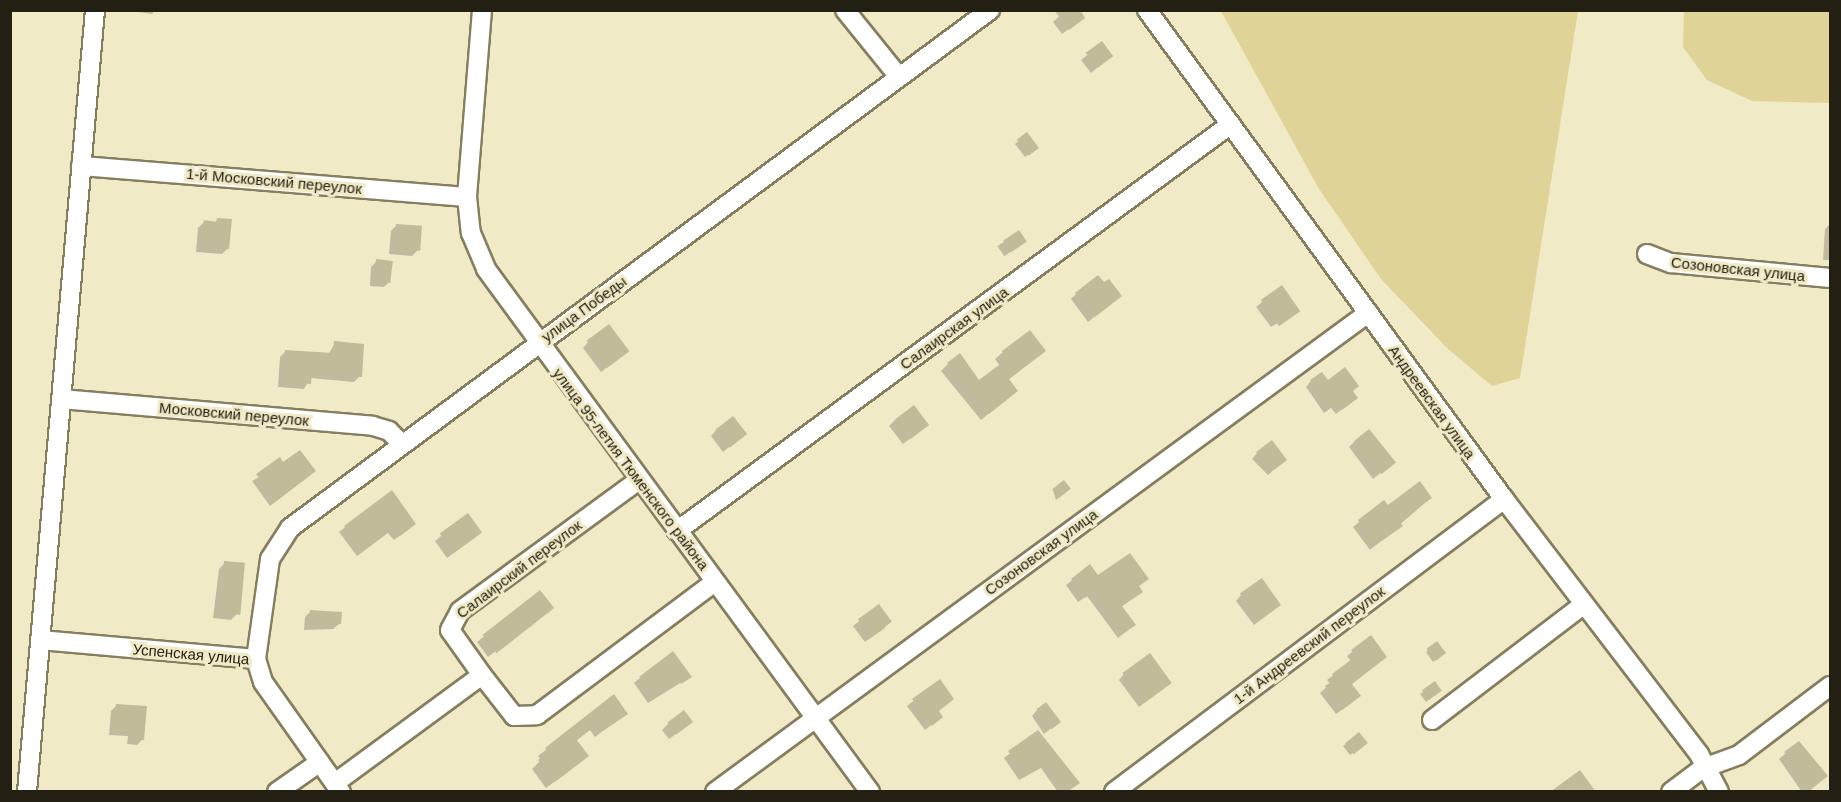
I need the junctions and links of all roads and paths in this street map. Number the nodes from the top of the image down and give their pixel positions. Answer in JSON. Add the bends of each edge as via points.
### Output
{"nodes":[{"id":1,"x":95,"y":10,"type":"edge"},
{"id":2,"x":482,"y":10,"type":"edge"},
{"id":3,"x":845,"y":10,"type":"edge"},
{"id":4,"x":990,"y":10,"type":"edge"},
{"id":5,"x":1147,"y":10,"type":"edge"},
{"id":6,"x":899,"y":77,"type":"junction"},
{"id":7,"x":1231,"y":124,"type":"junction"},
{"id":8,"x":81,"y":166,"type":"junction"},
{"id":9,"x":467,"y":197,"type":"junction"},
{"id":10,"x":1647,"y":254,"type":"dead end"},
{"id":11,"x":1830,"y":278,"type":"edge"},
{"id":12,"x":1368,"y":313,"type":"junction"},
{"id":13,"x":538,"y":343,"type":"junction"},
{"id":14,"x":61,"y":399,"type":"junction"},
{"id":15,"x":402,"y":444,"type":"junction"},
{"id":16,"x":639,"y":480,"type":"junction"},
{"id":17,"x":1504,"y":499,"type":"junction"},
{"id":18,"x":677,"y":531,"type":"junction"},
{"id":19,"x":715,"y":582,"type":"junction"},
{"id":20,"x":1584,"y":604,"type":"junction"},
{"id":21,"x":40,"y":640,"type":"junction"},
{"id":22,"x":256,"y":659,"type":"junction"},
{"id":23,"x":482,"y":675,"type":"junction"},
{"id":24,"x":1830,"y":686,"type":"edge"},
{"id":25,"x":815,"y":717,"type":"junction"},
{"id":26,"x":1432,"y":720,"type":"dead end"},
{"id":27,"x":320,"y":762,"type":"junction"},
{"id":28,"x":1706,"y":768,"type":"junction"},
{"id":29,"x":338,"y":787,"type":"edge"},
{"id":30,"x":27,"y":792,"type":"edge"},
{"id":31,"x":277,"y":792,"type":"edge"},
{"id":32,"x":715,"y":792,"type":"edge"},
{"id":33,"x":870,"y":792,"type":"edge"},
{"id":34,"x":1114,"y":792,"type":"edge"},
{"id":35,"x":1671,"y":792,"type":"edge"},
{"id":36,"x":1719,"y":792,"type":"edge"}],
"edges":[{"from":1,"to":8,"type":"street"},
{"from":2,"to":9,"type":"street","name":"улица 95-летия Тюменского района"},
{"from":3,"to":6,"type":"street"},
{"from":4,"to":6,"type":"street","name":"улица Победы"},
{"from":5,"to":7,"type":"street","name":"Андреевская улица"},
{"from":6,"to":13,"type":"street","name":"улица Победы"},
{"from":7,"to":12,"type":"street","name":"Андреевская улица"},
{"from":7,"to":18,"type":"street","name":"Салаирская улица"},
{"from":8,"to":9,"type":"street","name":"1-й Московский переулок"},
{"from":8,"to":14,"type":"street"},
{"from":9,"to":13,"type":"street","name":"улица 95-летия Тюменского района","via":[[471,233],[486,269]]},
{"from":10,"to":11,"type":"street","name":"Созоновская улица","via":[[1671,264]]},
{"from":12,"to":17,"type":"street","name":"Андреевская улица"},
{"from":12,"to":25,"type":"street","name":"Созоновская улица"},
{"from":13,"to":15,"type":"street","name":"улица Победы"},
{"from":13,"to":16,"type":"street","name":"улица 95-летия Тюменского района"},
{"from":14,"to":15,"type":"street","name":"Московский переулок","via":[[373,426],[389,431]]},
{"from":14,"to":21,"type":"street"},
{"from":15,"to":22,"type":"street","name":"улица Победы","via":[[290,528],[277,544],[265,577]]},
{"from":16,"to":18,"type":"street","name":"улица 95-летия Тюменского района"},
{"from":16,"to":23,"type":"street","name":"Салаирский переулок","via":[[453,618],[450,630]]},
{"from":17,"to":20,"type":"street","name":"Андреевская улица"},
{"from":17,"to":34,"type":"street","name":"1-й Андреевский переулок"},
{"from":18,"to":19,"type":"street","name":"улица 95-летия Тюменского района"},
{"from":19,"to":23,"type":"street","name":"Салаирский переулок","via":[[537,715],[514,716]]},
{"from":19,"to":25,"type":"street","name":"улица 95-летия Тюменского района"},
{"from":20,"to":26,"type":"street"},
{"from":20,"to":28,"type":"street","name":"Андреевская улица"},
{"from":21,"to":22,"type":"street","name":"Успенская улица"},
{"from":21,"to":30,"type":"street"},
{"from":22,"to":27,"type":"street","name":"Успенская улица","via":[[263,682]]},
{"from":23,"to":29,"type":"street"},
{"from":24,"to":28,"type":"street","via":[[1739,755]]},
{"from":25,"to":32,"type":"street","name":"Созоновская улица"},
{"from":25,"to":33,"type":"street","name":"улица 95-летия Тюменского района"},
{"from":27,"to":29,"type":"street","name":"Успенская улица"},
{"from":27,"to":31,"type":"street"},
{"from":28,"to":35,"type":"street"},
{"from":28,"to":36,"type":"street","name":"Андреевская улица"}]}
